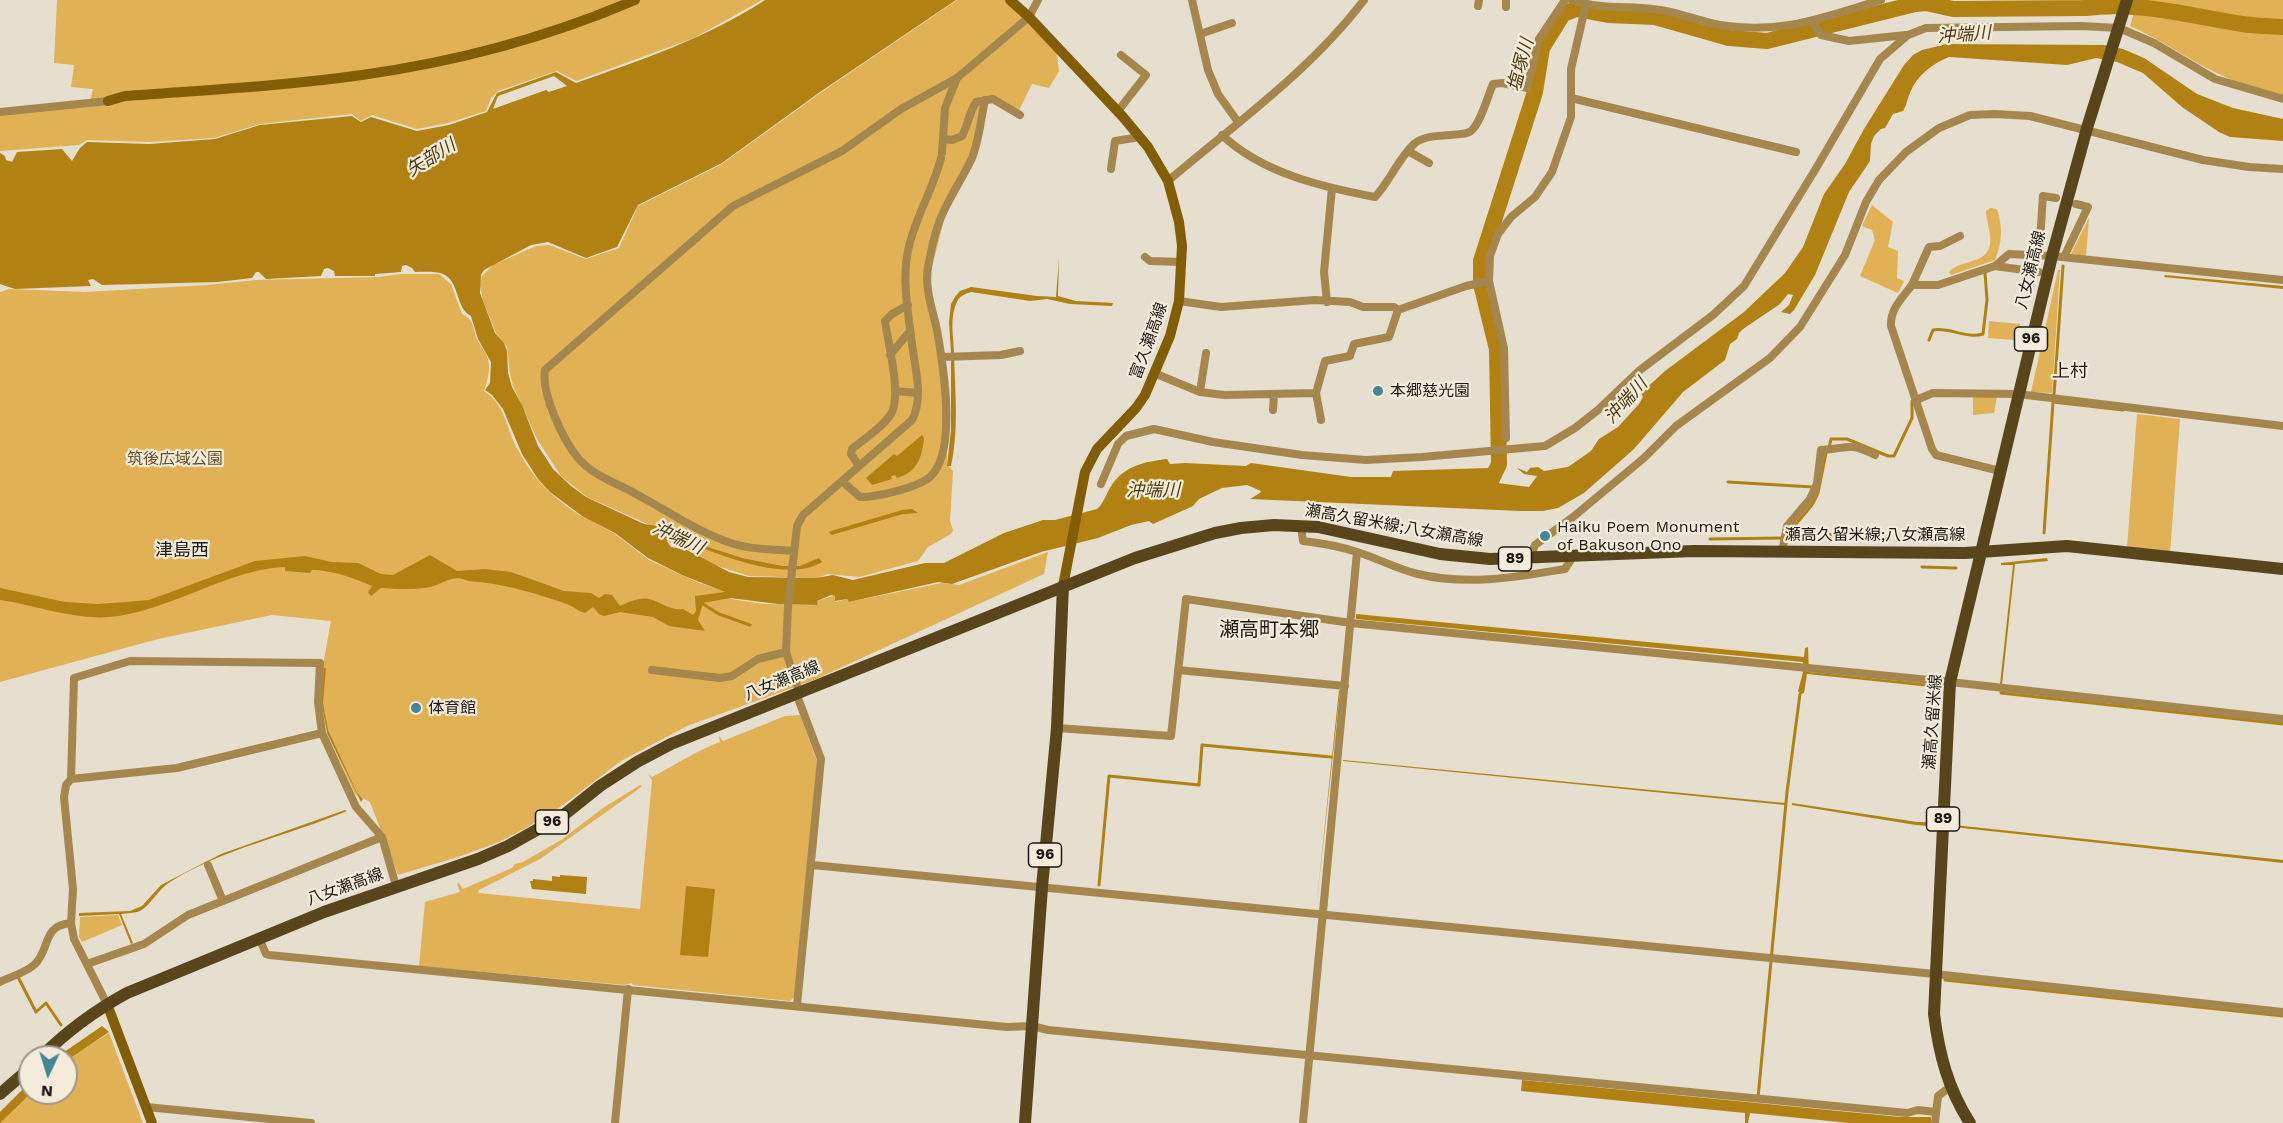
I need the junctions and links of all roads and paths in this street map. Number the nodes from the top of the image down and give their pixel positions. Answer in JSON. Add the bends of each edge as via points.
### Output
{"nodes":[{"id":1,"x":635,"y":0,"type":"edge"},
{"id":2,"x":1010,"y":0,"type":"edge"},
{"id":3,"x":1038,"y":0,"type":"edge"},
{"id":4,"x":1192,"y":0,"type":"edge"},
{"id":5,"x":1364,"y":0,"type":"edge"},
{"id":6,"x":1565,"y":0,"type":"edge"},
{"id":7,"x":1573,"y":0,"type":"edge"},
{"id":8,"x":1881,"y":0,"type":"edge"},
{"id":9,"x":2127,"y":0,"type":"edge"},
{"id":10,"x":1586,"y":4,"type":"junction"},
{"id":11,"x":1029,"y":17,"type":"junction"},
{"id":12,"x":1812,"y":21,"type":"junction"},
{"id":13,"x":1232,"y":23,"type":"dead end"},
{"id":14,"x":2120,"y":26,"type":"junction"},
{"id":15,"x":1200,"y":34,"type":"junction"},
{"id":16,"x":1908,"y":35,"type":"junction"},
{"id":17,"x":1121,"y":55,"type":"dead end"},
{"id":18,"x":957,"y":78,"type":"junction"},
{"id":19,"x":1571,"y":98,"type":"junction"},
{"id":20,"x":2283,"y":99,"type":"edge"},
{"id":21,"x":985,"y":100,"type":"junction"},
{"id":22,"x":108,"y":101,"type":"joint"},
{"id":23,"x":1118,"y":111,"type":"junction"},
{"id":24,"x":0,"y":112,"type":"edge"},
{"id":25,"x":1020,"y":116,"type":"dead end"},
{"id":26,"x":1238,"y":122,"type":"junction"},
{"id":27,"x":2087,"y":130,"type":"junction"},
{"id":28,"x":1222,"y":135,"type":"junction"},
{"id":29,"x":1140,"y":137,"type":"junction"},
{"id":30,"x":943,"y":139,"type":"junction"},
{"id":31,"x":1408,"y":151,"type":"junction"},
{"id":32,"x":1796,"y":152,"type":"dead end"},
{"id":33,"x":1429,"y":163,"type":"dead end"},
{"id":34,"x":1111,"y":169,"type":"dead end"},
{"id":35,"x":2283,"y":169,"type":"edge"},
{"id":36,"x":1168,"y":181,"type":"junction"},
{"id":37,"x":1332,"y":188,"type":"junction"},
{"id":38,"x":2056,"y":198,"type":"dead end"},
{"id":39,"x":2076,"y":204,"type":"dead end"},
{"id":40,"x":1960,"y":236,"type":"dead end"},
{"id":41,"x":2052,"y":256,"type":"junction"},
{"id":42,"x":1145,"y":257,"type":"dead end"},
{"id":43,"x":1182,"y":262,"type":"junction"},
{"id":44,"x":1995,"y":266,"type":"junction"},
{"id":45,"x":2039,"y":272,"type":"dead end"},
{"id":46,"x":2283,"y":280,"type":"edge"},
{"id":47,"x":1489,"y":281,"type":"junction"},
{"id":48,"x":1912,"y":285,"type":"junction"},
{"id":49,"x":1179,"y":301,"type":"junction"},
{"id":50,"x":1327,"y":302,"type":"junction"},
{"id":51,"x":908,"y":305,"type":"junction"},
{"id":52,"x":1398,"y":310,"type":"junction"},
{"id":53,"x":910,"y":330,"type":"junction"},
{"id":54,"x":1020,"y":351,"type":"dead end"},
{"id":55,"x":1206,"y":353,"type":"dead end"},
{"id":56,"x":890,"y":355,"type":"junction"},
{"id":57,"x":942,"y":357,"type":"junction"},
{"id":58,"x":1154,"y":373,"type":"junction"},
{"id":59,"x":895,"y":391,"type":"junction"},
{"id":60,"x":1200,"y":392,"type":"junction"},
{"id":61,"x":918,"y":393,"type":"junction"},
{"id":62,"x":1316,"y":393,"type":"junction"},
{"id":63,"x":1274,"y":394,"type":"junction"},
{"id":64,"x":2018,"y":394,"type":"junction"},
{"id":65,"x":1916,"y":400,"type":"junction"},
{"id":66,"x":1273,"y":410,"type":"dead end"},
{"id":67,"x":1321,"y":420,"type":"dead end"},
{"id":68,"x":2283,"y":426,"type":"edge"},
{"id":69,"x":1138,"y":432,"type":"junction"},
{"id":70,"x":1111,"y":434,"type":"junction"},
{"id":71,"x":1506,"y":438,"type":"dead end"},
{"id":72,"x":1875,"y":455,"type":"dead end"},
{"id":73,"x":859,"y":466,"type":"junction"},
{"id":74,"x":2000,"y":471,"type":"junction"},
{"id":75,"x":842,"y":481,"type":"junction"},
{"id":76,"x":1101,"y":484,"type":"dead end"},
{"id":77,"x":1301,"y":526,"type":"junction"},
{"id":78,"x":793,"y":551,"type":"junction"},
{"id":79,"x":1357,"y":552,"type":"junction"},
{"id":80,"x":1782,"y":552,"type":"junction"},
{"id":81,"x":1981,"y":552,"type":"junction"},
{"id":82,"x":1574,"y":555,"type":"junction"},
{"id":83,"x":1530,"y":558,"type":"junction"},
{"id":84,"x":2283,"y":569,"type":"edge"},
{"id":85,"x":1063,"y":586,"type":"junction"},
{"id":86,"x":1351,"y":622,"type":"junction"},
{"id":87,"x":786,"y":652,"type":"junction"},
{"id":88,"x":652,"y":669,"type":"dead end"},
{"id":89,"x":1178,"y":670,"type":"junction"},
{"id":90,"x":1950,"y":682,"type":"junction"},
{"id":91,"x":1345,"y":686,"type":"junction"},
{"id":92,"x":798,"y":692,"type":"junction"},
{"id":93,"x":2283,"y":719,"type":"edge"},
{"id":94,"x":1057,"y":728,"type":"junction"},
{"id":95,"x":322,"y":733,"type":"junction"},
{"id":96,"x":70,"y":779,"type":"junction"},
{"id":97,"x":382,"y":837,"type":"junction"},
{"id":98,"x":208,"y":865,"type":"dead end"},
{"id":99,"x":812,"y":865,"type":"junction"},
{"id":100,"x":396,"y":886,"type":"junction"},
{"id":101,"x":1042,"y":887,"type":"junction"},
{"id":102,"x":223,"y":901,"type":"junction"},
{"id":103,"x":1323,"y":913,"type":"junction"},
{"id":104,"x":71,"y":923,"type":"junction"},
{"id":105,"x":259,"y":938,"type":"junction"},
{"id":106,"x":87,"y":964,"type":"junction"},
{"id":107,"x":1935,"y":974,"type":"junction"},
{"id":108,"x":0,"y":982,"type":"edge"},
{"id":109,"x":628,"y":989,"type":"junction"},
{"id":110,"x":107,"y":1004,"type":"junction"},
{"id":111,"x":798,"y":1005,"type":"junction"},
{"id":112,"x":2283,"y":1012,"type":"edge"},
{"id":113,"x":1032,"y":1026,"type":"junction"},
{"id":114,"x":54,"y":1045,"type":"edge"},
{"id":115,"x":1310,"y":1056,"type":"junction"},
{"id":116,"x":18,"y":1078,"type":"edge"},
{"id":117,"x":1950,"y":1087,"type":"junction"},
{"id":118,"x":0,"y":1094,"type":"edge"},
{"id":119,"x":146,"y":1107,"type":"junction"},
{"id":120,"x":1936,"y":1112,"type":"junction"},
{"id":121,"x":1968,"y":1120,"type":"edge"},
{"id":122,"x":152,"y":1123,"type":"edge"},
{"id":123,"x":311,"y":1123,"type":"edge"},
{"id":124,"x":615,"y":1123,"type":"edge"},
{"id":125,"x":1025,"y":1123,"type":"edge"},
{"id":126,"x":1303,"y":1123,"type":"edge"},
{"id":127,"x":1935,"y":1123,"type":"edge"}],
"edges":[{"from":1,"to":22,"type":"main road","via":[[548,32],[426,64],[305,82],[125,96]]},
{"from":2,"to":11,"type":"main road","name":"富久瀬高線"},
{"from":3,"to":11,"type":"street"},
{"from":4,"to":15,"type":"street"},
{"from":5,"to":26,"type":"street","via":[[1311,60]]},
{"from":6,"to":31,"type":"street","via":[[1539,39],[1527,88],[1493,84],[1471,131],[1415,142]]},
{"from":7,"to":10,"type":"street"},
{"from":8,"to":12,"type":"street"},
{"from":9,"to":14,"type":"main road","name":"八女瀬高線","number":"96"},
{"from":10,"to":12,"type":"street","via":[[1656,9],[1720,25],[1764,29]]},
{"from":10,"to":19,"type":"street","via":[[1571,69]]},
{"from":11,"to":18,"type":"street"},
{"from":11,"to":23,"type":"main road","name":"富久瀬高線"},
{"from":12,"to":16,"type":"street","via":[[1821,35],[1849,41]]},
{"from":13,"to":15,"type":"street"},
{"from":14,"to":16,"type":"street","via":[[1943,27]]},
{"from":14,"to":20,"type":"street","via":[[2215,79]]},
{"from":14,"to":27,"type":"main road","name":"八女瀬高線","number":"96"},
{"from":15,"to":26,"type":"street","via":[[1218,94]]},
{"from":16,"to":69,"type":"street","via":[[1880,59],[1743,286],[1713,315],[1640,370],[1598,410],[1545,446],[1366,460],[1213,442],[1165,430]]},
{"from":17,"to":23,"type":"street","via":[[1146,75]]},
{"from":18,"to":30,"type":"street","via":[[945,108]]},
{"from":18,"to":78,"type":"street","via":[[901,109],[842,151],[733,206],[545,370],[545,385],[558,427],[579,459],[602,477],[716,538],[747,547]]},
{"from":19,"to":32,"type":"street"},
{"from":19,"to":47,"type":"street","via":[[1571,117],[1552,172],[1535,197],[1498,234],[1490,256]]},
{"from":21,"to":25,"type":"street","via":[[993,99]]},
{"from":21,"to":30,"type":"street","via":[[976,102],[962,136]]},
{"from":21,"to":57,"type":"street","via":[[973,156],[942,216],[927,270]]},
{"from":22,"to":24,"type":"street"},
{"from":23,"to":29,"type":"main road","name":"富久瀬高線"},
{"from":26,"to":28,"type":"street"},
{"from":27,"to":35,"type":"street","via":[[2203,160]]},
{"from":27,"to":41,"type":"main road","name":"八女瀬高線","number":"96"},
{"from":27,"to":83,"type":"street","via":[[2030,116],[1970,115],[1939,128],[1906,152],[1866,202],[1845,255],[1800,327],[1770,358],[1676,426],[1644,458],[1535,546]]},
{"from":28,"to":36,"type":"street"},
{"from":28,"to":37,"type":"street","via":[[1267,166]]},
{"from":29,"to":34,"type":"street","via":[[1115,141]]},
{"from":29,"to":36,"type":"main road","name":"富久瀬高線"},
{"from":30,"to":51,"type":"street","via":[[936,178],[910,241],[906,261]]},
{"from":31,"to":33,"type":"street"},
{"from":31,"to":37,"type":"street","via":[[1375,197]]},
{"from":36,"to":43,"type":"main road","name":"富久瀬高線","via":[[1179,222]]},
{"from":37,"to":50,"type":"street","via":[[1324,272]]},
{"from":38,"to":41,"type":"street","via":[[2043,196]]},
{"from":39,"to":41,"type":"street","via":[[2088,207]]},
{"from":40,"to":48,"type":"street","via":[[1929,247]]},
{"from":41,"to":44,"type":"street","via":[[2009,254]]},
{"from":41,"to":46,"type":"street"},
{"from":41,"to":64,"type":"main road","name":"八女瀬高線","number":"96"},
{"from":42,"to":43,"type":"street","via":[[1150,261]]},
{"from":43,"to":49,"type":"main road","name":"富久瀬高線"},
{"from":44,"to":45,"type":"street"},
{"from":44,"to":48,"type":"street","via":[[1938,285]]},
{"from":47,"to":52,"type":"street","via":[[1466,285]]},
{"from":47,"to":71,"type":"street","via":[[1504,348]]},
{"from":48,"to":65,"type":"street","via":[[1895,308],[1891,326]]},
{"from":49,"to":50,"type":"street","via":[[1221,307]]},
{"from":49,"to":58,"type":"main road","name":"富久瀬高線"},
{"from":50,"to":52,"type":"street"},
{"from":51,"to":53,"type":"street"},
{"from":51,"to":56,"type":"street","via":[[885,321]]},
{"from":52,"to":62,"type":"street","via":[[1389,337],[1354,344],[1350,356],[1325,361]]},
{"from":53,"to":56,"type":"street"},
{"from":53,"to":61,"type":"street"},
{"from":54,"to":57,"type":"street"},
{"from":55,"to":60,"type":"street"},
{"from":56,"to":59,"type":"street"},
{"from":57,"to":75,"type":"street","via":[[946,398],[944,440],[940,462],[930,477],[871,497],[860,497]]},
{"from":58,"to":60,"type":"street"},
{"from":58,"to":70,"type":"main road","name":"富久瀬高線","via":[[1136,408]]},
{"from":59,"to":61,"type":"street"},
{"from":59,"to":73,"type":"street","via":[[889,417],[852,449]]},
{"from":60,"to":63,"type":"street"},
{"from":61,"to":73,"type":"street","via":[[912,420]]},
{"from":62,"to":63,"type":"street"},
{"from":62,"to":67,"type":"street"},
{"from":63,"to":66,"type":"street"},
{"from":64,"to":65,"type":"street","via":[[1933,393]]},
{"from":64,"to":68,"type":"street"},
{"from":64,"to":74,"type":"main road","name":"八女瀬高線","number":"96"},
{"from":65,"to":74,"type":"street","via":[[1936,455]]},
{"from":69,"to":70,"type":"street"},
{"from":69,"to":76,"type":"street","via":[[1118,444]]},
{"from":70,"to":85,"type":"main road","name":"富久瀬高線","via":[[1097,449],[1085,472]]},
{"from":72,"to":80,"type":"street","via":[[1857,447],[1821,450],[1817,484],[1810,499],[1787,526]]},
{"from":73,"to":75,"type":"street"},
{"from":74,"to":81,"type":"main road","name":"八女瀬高線","number":"96"},
{"from":75,"to":78,"type":"street","via":[[803,515]]},
{"from":77,"to":79,"type":"street","via":[[1303,541]]},
{"from":77,"to":83,"type":"main road","name":"瀬高久留米線;八女瀬高線","number":"89","via":[[1440,554]]},
{"from":77,"to":85,"type":"main road","name":"瀬高久留米線;八女瀬高線","number":"89","via":[[1274,525],[1215,533]]},
{"from":78,"to":87,"type":"street"},
{"from":79,"to":82,"type":"street","via":[[1418,574],[1457,580],[1491,580],[1565,569]]},
{"from":79,"to":86,"type":"street"},
{"from":80,"to":81,"type":"main road","name":"瀬高久留米線;八女瀬高線","number":"89"},
{"from":80,"to":82,"type":"main road","name":"瀬高久留米線;八女瀬高線","number":"89"},
{"from":81,"to":84,"type":"main road","number":"89","via":[[2082,547]]},
{"from":81,"to":90,"type":"main road","name":"瀬高久留米線","number":"89"},
{"from":82,"to":83,"type":"main road","name":"瀬高久留米線;八女瀬高線","number":"89"},
{"from":85,"to":92,"type":"main road","name":"八女瀬高線","number":"96"},
{"from":85,"to":94,"type":"main road","number":"96"},
{"from":86,"to":89,"type":"street","via":[[1185,599]]},
{"from":86,"to":90,"type":"street"},
{"from":86,"to":91,"type":"street"},
{"from":87,"to":88,"type":"street","via":[[758,659],[732,676],[720,678]]},
{"from":87,"to":92,"type":"street"},
{"from":89,"to":91,"type":"street"},
{"from":89,"to":94,"type":"street","via":[[1171,736]]},
{"from":90,"to":93,"type":"street"},
{"from":90,"to":107,"type":"main road","name":"瀬高久留米線","number":"89"},
{"from":91,"to":103,"type":"street"},
{"from":92,"to":99,"type":"street","via":[[821,759]]},
{"from":92,"to":100,"type":"main road","name":"八女瀬高線","number":"96","via":[[663,748],[600,786],[565,814],[508,846]]},
{"from":94,"to":101,"type":"main road","number":"96"},
{"from":95,"to":96,"type":"street","via":[[177,768]]},
{"from":95,"to":96,"type":"street","via":[[318,702],[320,663],[130,661],[74,678]]},
{"from":95,"to":97,"type":"street","via":[[356,807]]},
{"from":96,"to":104,"type":"street","via":[[64,797],[73,889]]},
{"from":97,"to":100,"type":"street"},
{"from":97,"to":102,"type":"street"},
{"from":98,"to":102,"type":"street"},
{"from":99,"to":101,"type":"street"},
{"from":99,"to":111,"type":"street"},
{"from":100,"to":105,"type":"main road","name":"八女瀬高線","number":"96"},
{"from":101,"to":103,"type":"street"},
{"from":101,"to":113,"type":"main road","number":"96"},
{"from":102,"to":106,"type":"street","via":[[188,915],[144,944]]},
{"from":103,"to":107,"type":"street"},
{"from":103,"to":115,"type":"street"},
{"from":104,"to":106,"type":"street","via":[[74,939]]},
{"from":104,"to":108,"type":"street","via":[[55,928],[34,965]]},
{"from":105,"to":109,"type":"street","via":[[269,955]]},
{"from":105,"to":110,"type":"main road","name":"八女瀬高線","number":"96"},
{"from":106,"to":110,"type":"street"},
{"from":107,"to":112,"type":"street"},
{"from":107,"to":117,"type":"main road","name":"瀬高久留米線","number":"89","via":[[1937,1037]]},
{"from":109,"to":111,"type":"street"},
{"from":109,"to":124,"type":"street"},
{"from":110,"to":114,"type":"main road","name":"八女瀬高線","number":"96"},
{"from":110,"to":119,"type":"main road"},
{"from":111,"to":113,"type":"street","via":[[1007,1027]]},
{"from":113,"to":115,"type":"street"},
{"from":113,"to":125,"type":"main road","number":"96"},
{"from":115,"to":120,"type":"street","via":[[1907,1113]]},
{"from":115,"to":126,"type":"street"},
{"from":116,"to":118,"type":"main road"},
{"from":117,"to":120,"type":"street","via":[[1938,1096]]},
{"from":117,"to":121,"type":"main road","name":"瀬高久留米線","number":"89"},
{"from":119,"to":122,"type":"main road"},
{"from":119,"to":123,"type":"street"},
{"from":120,"to":127,"type":"street"}]}
